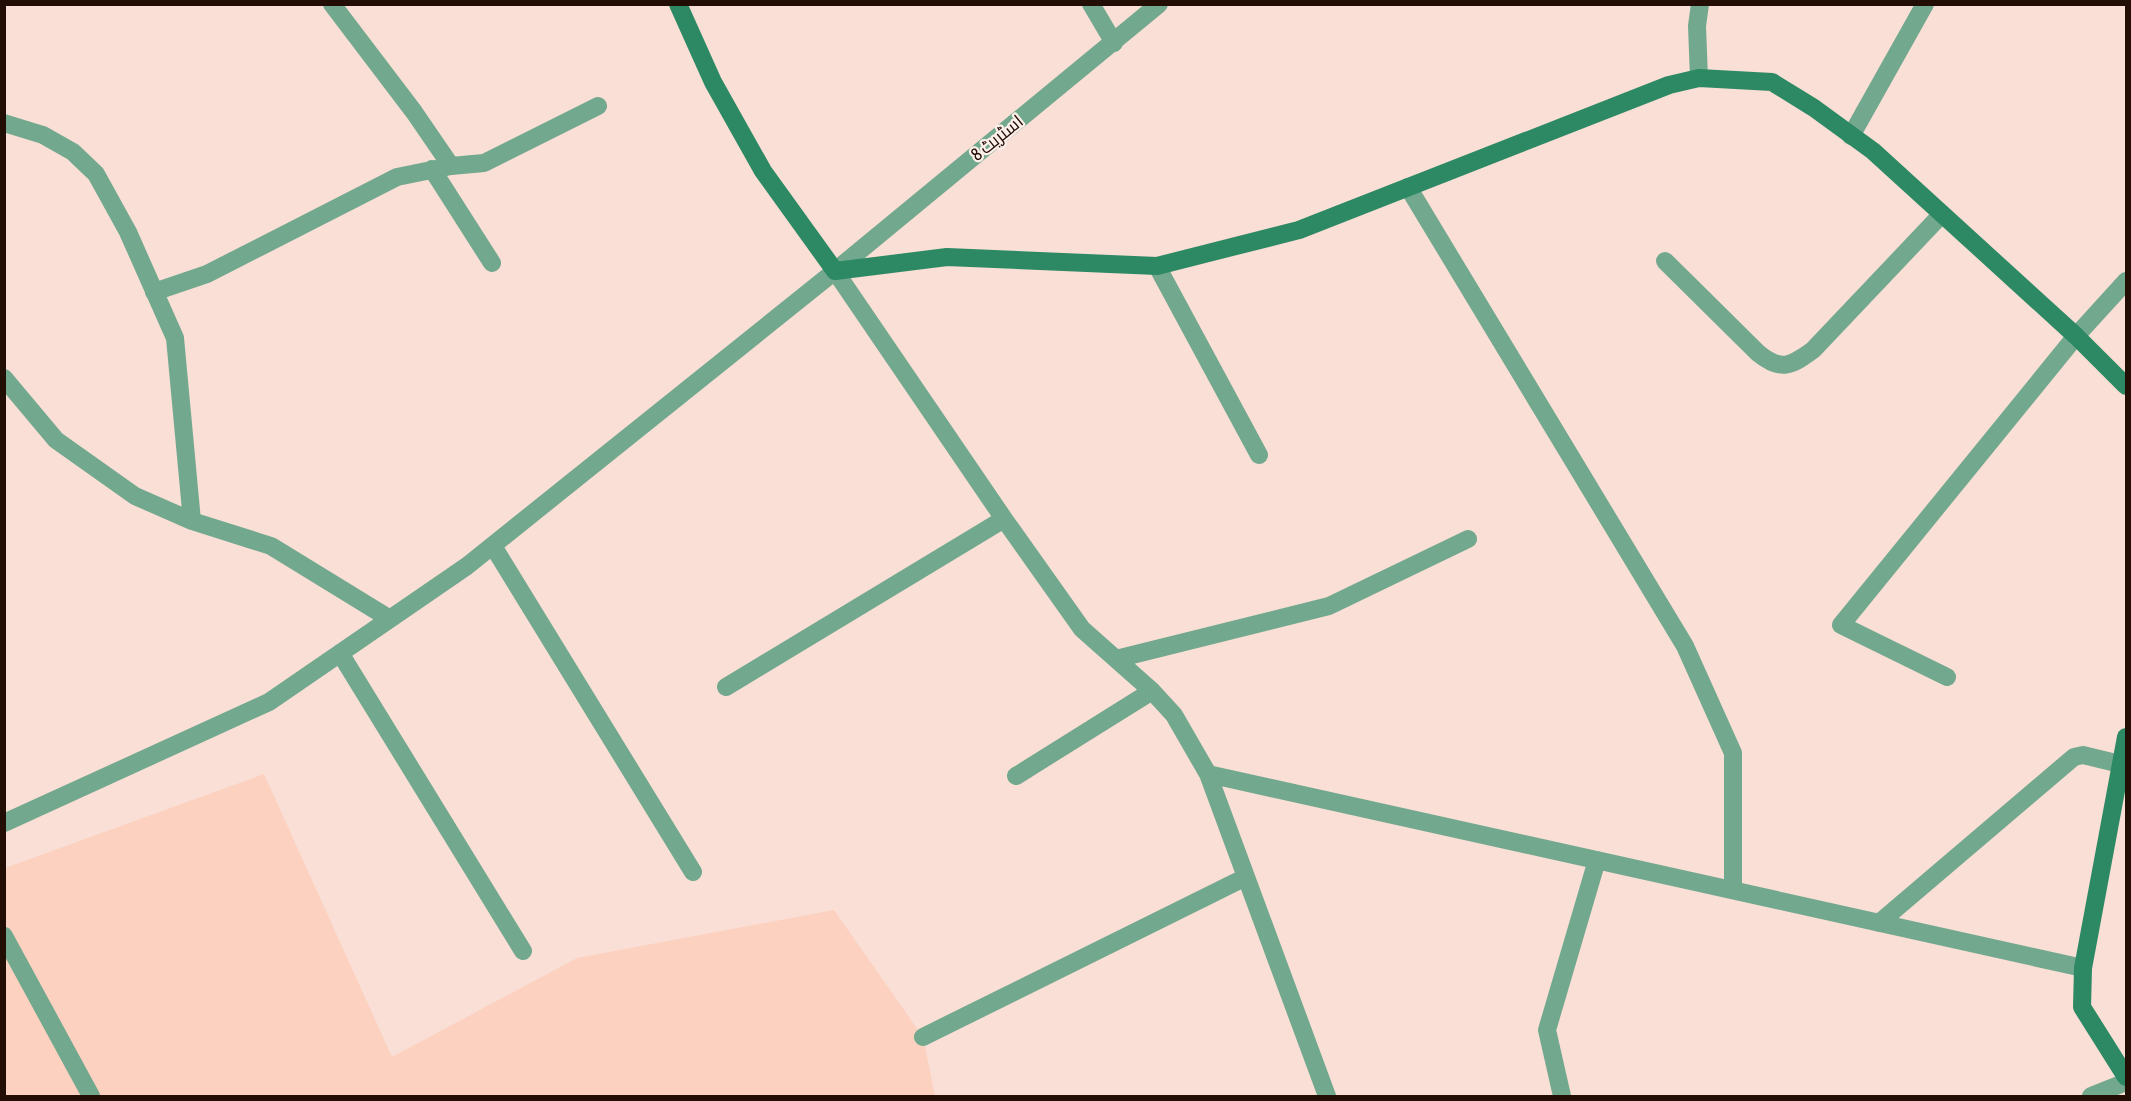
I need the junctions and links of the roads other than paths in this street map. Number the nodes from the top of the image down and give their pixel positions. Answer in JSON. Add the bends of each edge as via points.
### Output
{"nodes":[{"id":1,"x":332,"y":4,"type":"edge"},
{"id":2,"x":678,"y":4,"type":"edge"},
{"id":3,"x":1091,"y":4,"type":"edge"},
{"id":4,"x":1159,"y":4,"type":"edge"},
{"id":5,"x":1700,"y":4,"type":"edge"},
{"id":6,"x":1924,"y":4,"type":"edge"},
{"id":7,"x":1114,"y":43,"type":"junction"},
{"id":8,"x":1699,"y":78,"type":"junction"},
{"id":9,"x":598,"y":106,"type":"dead end"},
{"id":10,"x":4,"y":123,"type":"edge"},
{"id":11,"x":1851,"y":136,"type":"junction"},
{"id":12,"x":451,"y":166,"type":"junction"},
{"id":13,"x":432,"y":170,"type":"junction"},
{"id":14,"x":1408,"y":187,"type":"junction"},
{"id":15,"x":1942,"y":214,"type":"junction"},
{"id":16,"x":1665,"y":261,"type":"dead end"},
{"id":17,"x":492,"y":263,"type":"dead end"},
{"id":18,"x":1157,"y":266,"type":"junction"},
{"id":19,"x":835,"y":271,"type":"junction"},
{"id":20,"x":2127,"y":280,"type":"edge"},
{"id":21,"x":154,"y":292,"type":"junction"},
{"id":22,"x":2076,"y":336,"type":"junction"},
{"id":23,"x":4,"y":378,"type":"edge"},
{"id":24,"x":2127,"y":386,"type":"edge"},
{"id":25,"x":1259,"y":455,"type":"dead end"},
{"id":26,"x":1004,"y":519,"type":"junction"},
{"id":27,"x":192,"y":521,"type":"junction"},
{"id":28,"x":1468,"y":539,"type":"dead end"},
{"id":29,"x":493,"y":546,"type":"junction"},
{"id":30,"x":390,"y":619,"type":"junction"},
{"id":31,"x":340,"y":653,"type":"junction"},
{"id":32,"x":1116,"y":659,"type":"junction"},
{"id":33,"x":1947,"y":677,"type":"dead end"},
{"id":34,"x":726,"y":687,"type":"dead end"},
{"id":35,"x":1152,"y":690,"type":"junction"},
{"id":36,"x":2127,"y":737,"type":"edge"},
{"id":37,"x":2120,"y":764,"type":"junction"},
{"id":38,"x":1208,"y":774,"type":"junction"},
{"id":39,"x":1016,"y":776,"type":"dead end"},
{"id":40,"x":4,"y":823,"type":"edge"},
{"id":41,"x":1597,"y":860,"type":"junction"},
{"id":42,"x":693,"y":872,"type":"dead end"},
{"id":43,"x":1246,"y":877,"type":"junction"},
{"id":44,"x":1733,"y":890,"type":"junction"},
{"id":45,"x":1879,"y":923,"type":"junction"},
{"id":46,"x":4,"y":936,"type":"edge"},
{"id":47,"x":523,"y":951,"type":"dead end"},
{"id":48,"x":2083,"y":968,"type":"junction"},
{"id":49,"x":923,"y":1037,"type":"dead end"},
{"id":50,"x":2127,"y":1077,"type":"edge"},
{"id":51,"x":2127,"y":1082,"type":"edge"},
{"id":52,"x":91,"y":1096,"type":"edge"},
{"id":53,"x":1327,"y":1096,"type":"edge"},
{"id":54,"x":1562,"y":1096,"type":"edge"},
{"id":55,"x":2091,"y":1096,"type":"edge"}],
"edges":[{"from":1,"to":12,"type":"street"},
{"from":2,"to":19,"type":"street","via":[[713,82],[763,171]]},
{"from":3,"to":7,"type":"street"},
{"from":4,"to":7,"type":"street","name":"اسٹریٹ 8"},
{"from":5,"to":8,"type":"street","via":[[1696,26]]},
{"from":6,"to":11,"type":"street"},
{"from":7,"to":19,"type":"street","name":"اسٹریٹ 8"},
{"from":8,"to":11,"type":"street","via":[[1772,82]]},
{"from":8,"to":14,"type":"street","via":[[1669,85]]},
{"from":9,"to":12,"type":"street","via":[[484,163]]},
{"from":10,"to":21,"type":"street","via":[[43,135],[73,152],[96,174],[128,232]]},
{"from":11,"to":15,"type":"street"},
{"from":12,"to":13,"type":"street"},
{"from":13,"to":17,"type":"street"},
{"from":13,"to":21,"type":"street","via":[[397,177],[207,274]]},
{"from":14,"to":18,"type":"street","via":[[1299,231]]},
{"from":14,"to":44,"type":"street","via":[[1684,646],[1733,753]]},
{"from":15,"to":16,"type":"street","via":[[1813,350],[1784,366],[1770,363],[1758,353]]},
{"from":15,"to":22,"type":"street"},
{"from":18,"to":19,"type":"street","via":[[947,257]]},
{"from":18,"to":25,"type":"street"},
{"from":19,"to":26,"type":"street"},
{"from":19,"to":29,"type":"street","name":"اسٹریٹ 8"},
{"from":20,"to":22,"type":"street"},
{"from":21,"to":27,"type":"street","via":[[175,338]]},
{"from":22,"to":24,"type":"street"},
{"from":22,"to":33,"type":"street","via":[[1841,625]]},
{"from":23,"to":27,"type":"street","via":[[56,440],[135,496]]},
{"from":26,"to":32,"type":"street","via":[[1082,629]]},
{"from":26,"to":34,"type":"street"},
{"from":27,"to":30,"type":"street","via":[[271,546]]},
{"from":28,"to":32,"type":"street","via":[[1329,606]]},
{"from":29,"to":30,"type":"street","name":"اسٹریٹ 8"},
{"from":29,"to":42,"type":"street"},
{"from":30,"to":31,"type":"street","name":"اسٹریٹ 8"},
{"from":31,"to":40,"type":"street","name":"اسٹریٹ 8","via":[[269,702]]},
{"from":31,"to":47,"type":"street"},
{"from":32,"to":35,"type":"street"},
{"from":35,"to":38,"type":"street","via":[[1174,715]]},
{"from":35,"to":39,"type":"street"},
{"from":36,"to":37,"type":"street"},
{"from":37,"to":45,"type":"street","via":[[2083,755],[2074,757]]},
{"from":37,"to":48,"type":"street"},
{"from":38,"to":41,"type":"street"},
{"from":38,"to":43,"type":"street"},
{"from":41,"to":44,"type":"street"},
{"from":41,"to":54,"type":"street","via":[[1547,1030]]},
{"from":43,"to":49,"type":"street"},
{"from":43,"to":53,"type":"street"},
{"from":44,"to":45,"type":"street"},
{"from":45,"to":48,"type":"street"},
{"from":46,"to":52,"type":"street"},
{"from":48,"to":50,"type":"street","via":[[2082,1007]]},
{"from":51,"to":55,"type":"street"}]}
